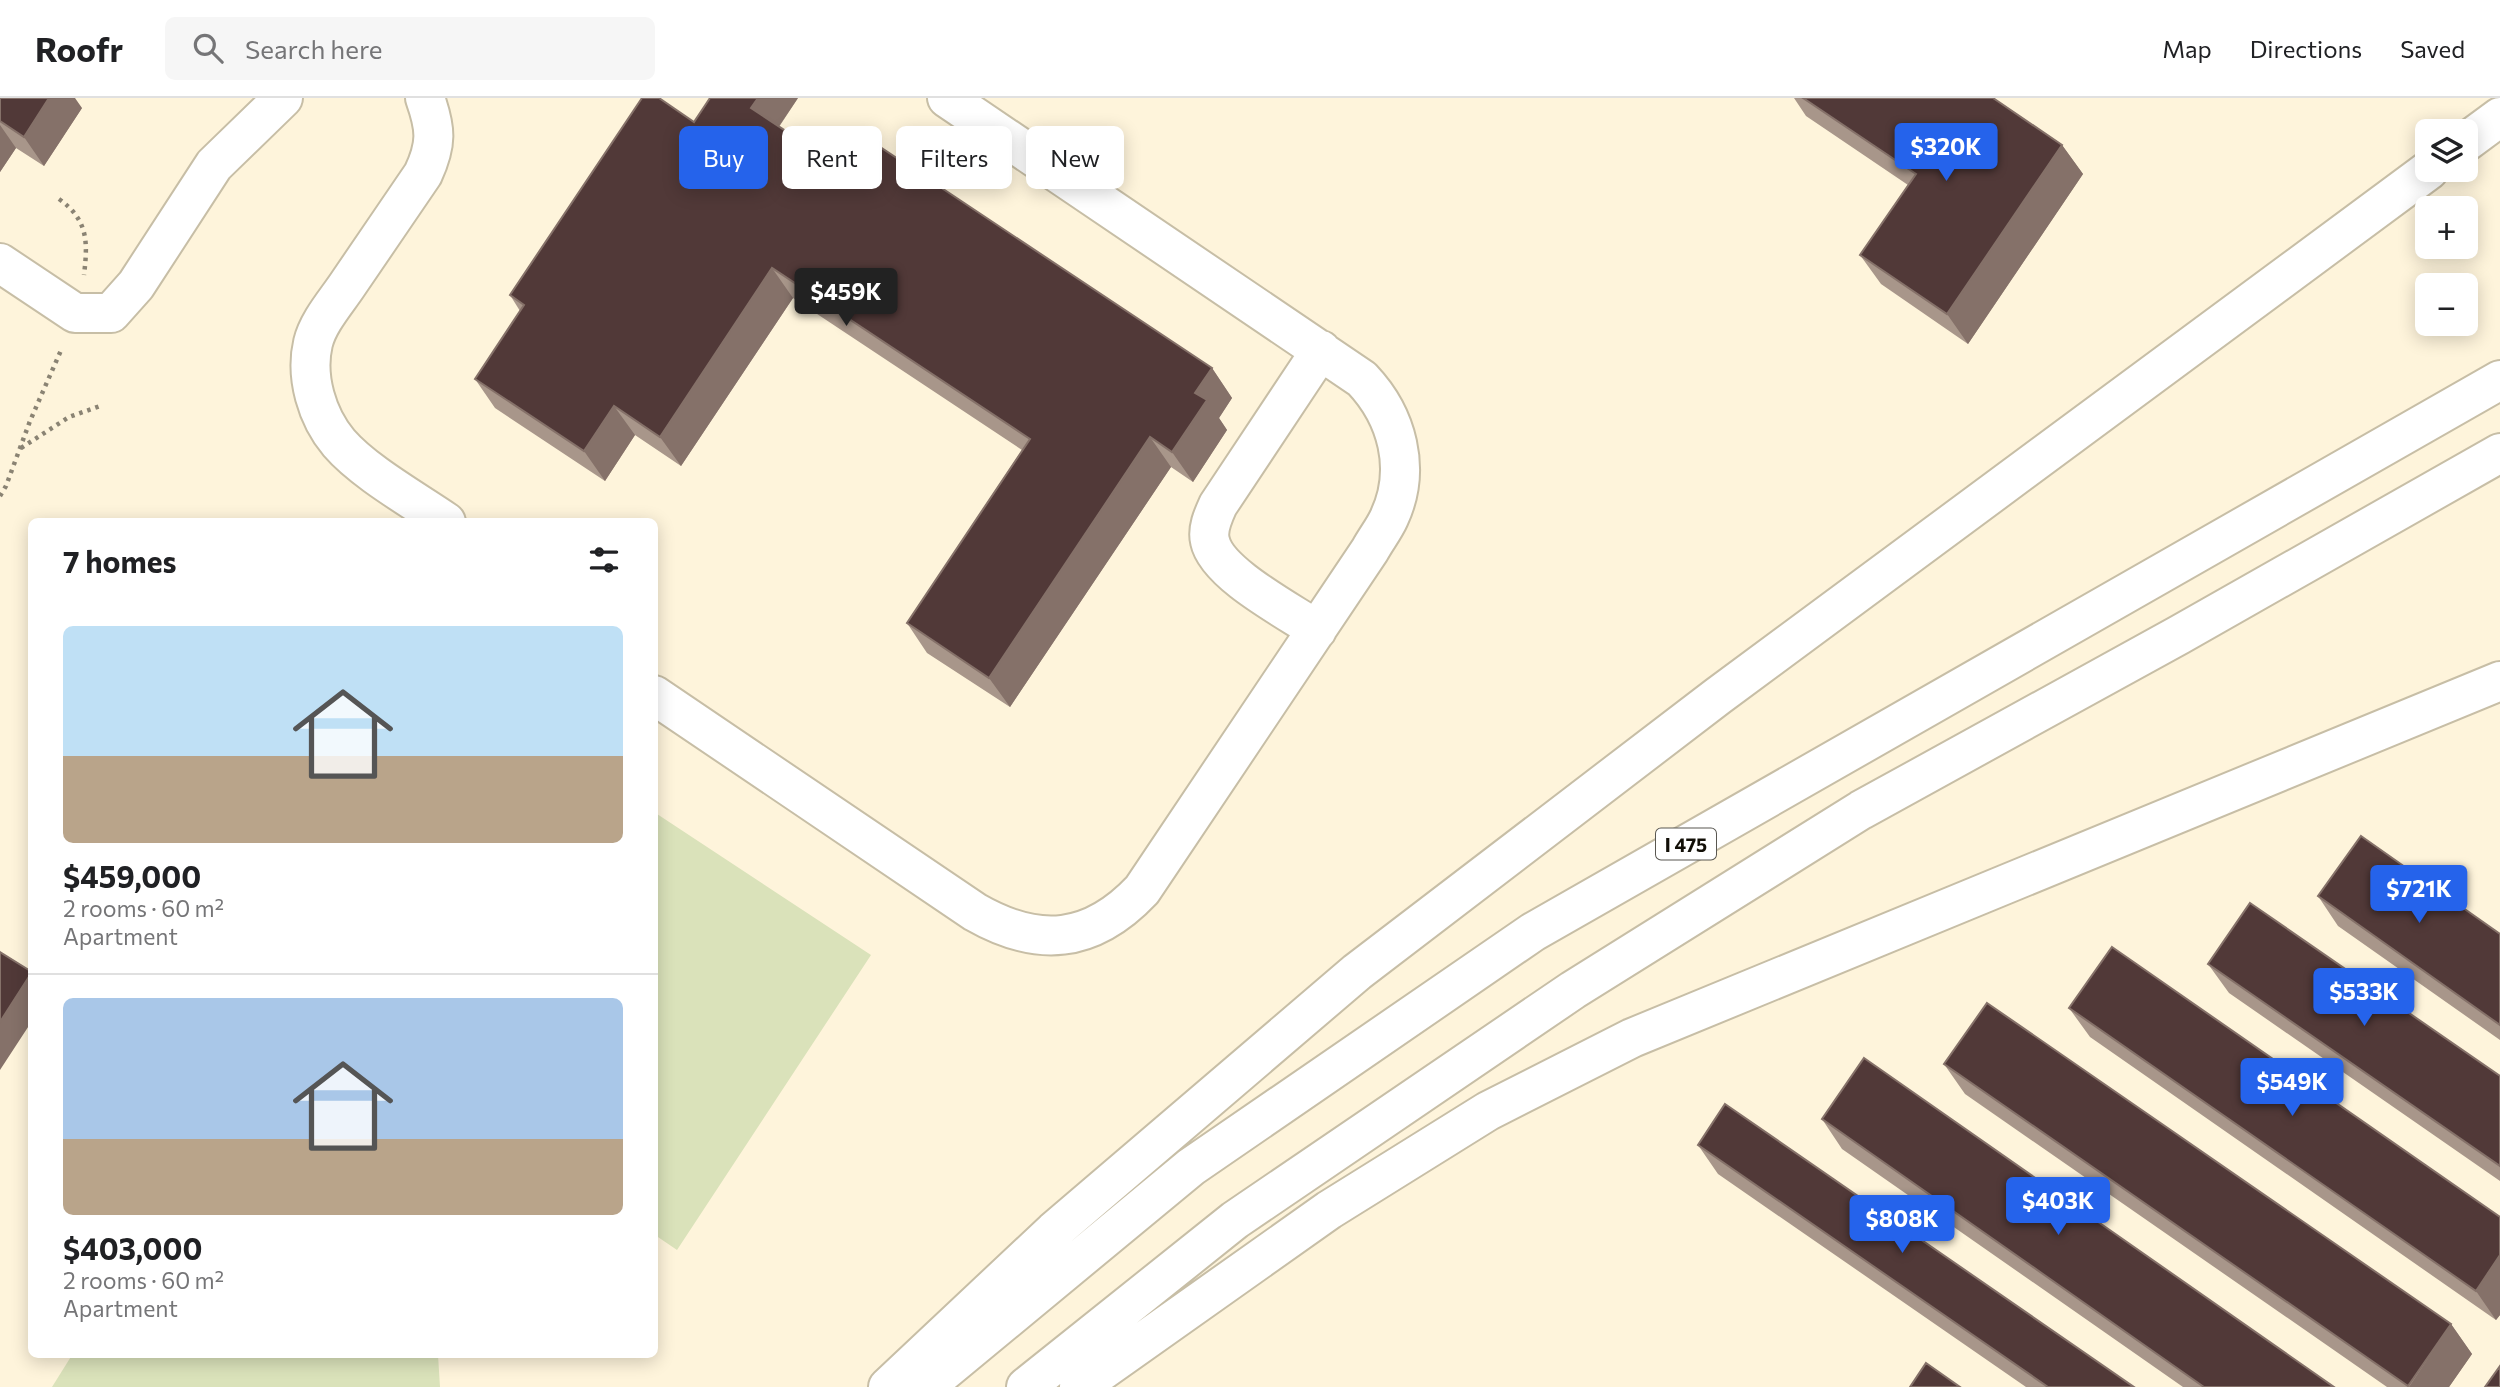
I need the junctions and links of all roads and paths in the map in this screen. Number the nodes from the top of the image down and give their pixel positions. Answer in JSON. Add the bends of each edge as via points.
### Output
{"nodes":[{"id":1,"x":283,"y":98,"type":"edge"},
{"id":2,"x":425,"y":98,"type":"edge"},
{"id":3,"x":947,"y":98,"type":"edge"},
{"id":4,"x":2500,"y":117,"type":"edge"},
{"id":5,"x":2478,"y":133,"type":"edge"},
{"id":6,"x":2415,"y":180,"type":"edge"},
{"id":7,"x":59,"y":199,"type":"dead end"},
{"id":8,"x":0,"y":263,"type":"edge"},
{"id":9,"x":84,"y":277,"type":"dead end"},
{"id":10,"x":64,"y":343,"type":"dead end"},
{"id":11,"x":1321,"y":350,"type":"junction"},
{"id":12,"x":2500,"y":380,"type":"edge"},
{"id":13,"x":100,"y":406,"type":"dead end"},
{"id":14,"x":21,"y":447,"type":"junction"},
{"id":15,"x":2500,"y":453,"type":"edge"},
{"id":16,"x":0,"y":496,"type":"edge"},
{"id":17,"x":440,"y":518,"type":"edge"},
{"id":18,"x":1317,"y":630,"type":"junction"},
{"id":19,"x":2500,"y":681,"type":"edge"},
{"id":20,"x":658,"y":698,"type":"edge"},
{"id":21,"x":888,"y":1387,"type":"edge"},
{"id":22,"x":925,"y":1387,"type":"edge"},
{"id":23,"x":1026,"y":1387,"type":"edge"},
{"id":24,"x":1079,"y":1387,"type":"edge"}],
"edges":[{"from":1,"to":8,"type":"main road","via":[[214,165],[135,285],[111,313],[75,313]]},
{"from":2,"to":17,"type":"main road","via":[[435,135],[432,155],[313,341],[310,369],[319,407],[339,443]]},
{"from":3,"to":11,"type":"main road"},
{"from":4,"to":5,"type":"main road"},
{"from":6,"to":21,"type":"main road","via":[[1718,696],[1357,972],[1054,1231]]},
{"from":7,"to":9,"type":"path","via":[[80,220],[86,235]]},
{"from":10,"to":14,"type":"path"},
{"from":11,"to":18,"type":"main road","via":[[1378,396],[1390,418],[1401,464],[1390,517]]},
{"from":11,"to":18,"type":"main road","via":[[1218,505],[1209,538],[1214,555],[1228,571]]},
{"from":12,"to":22,"type":"main road","number":"I 475","via":[[1533,932],[1191,1167]]},
{"from":13,"to":14,"type":"path","via":[[69,417]]},
{"from":14,"to":16,"type":"path"},
{"from":15,"to":23,"type":"main road","via":[[1861,810],[1573,990],[1234,1220]]},
{"from":18,"to":20,"type":"main road","via":[[1142,891],[1105,921],[1063,936],[1021,933],[975,912]]},
{"from":19,"to":24,"type":"main road","via":[[1620,1044],[1488,1111],[1329,1210]]}]}
